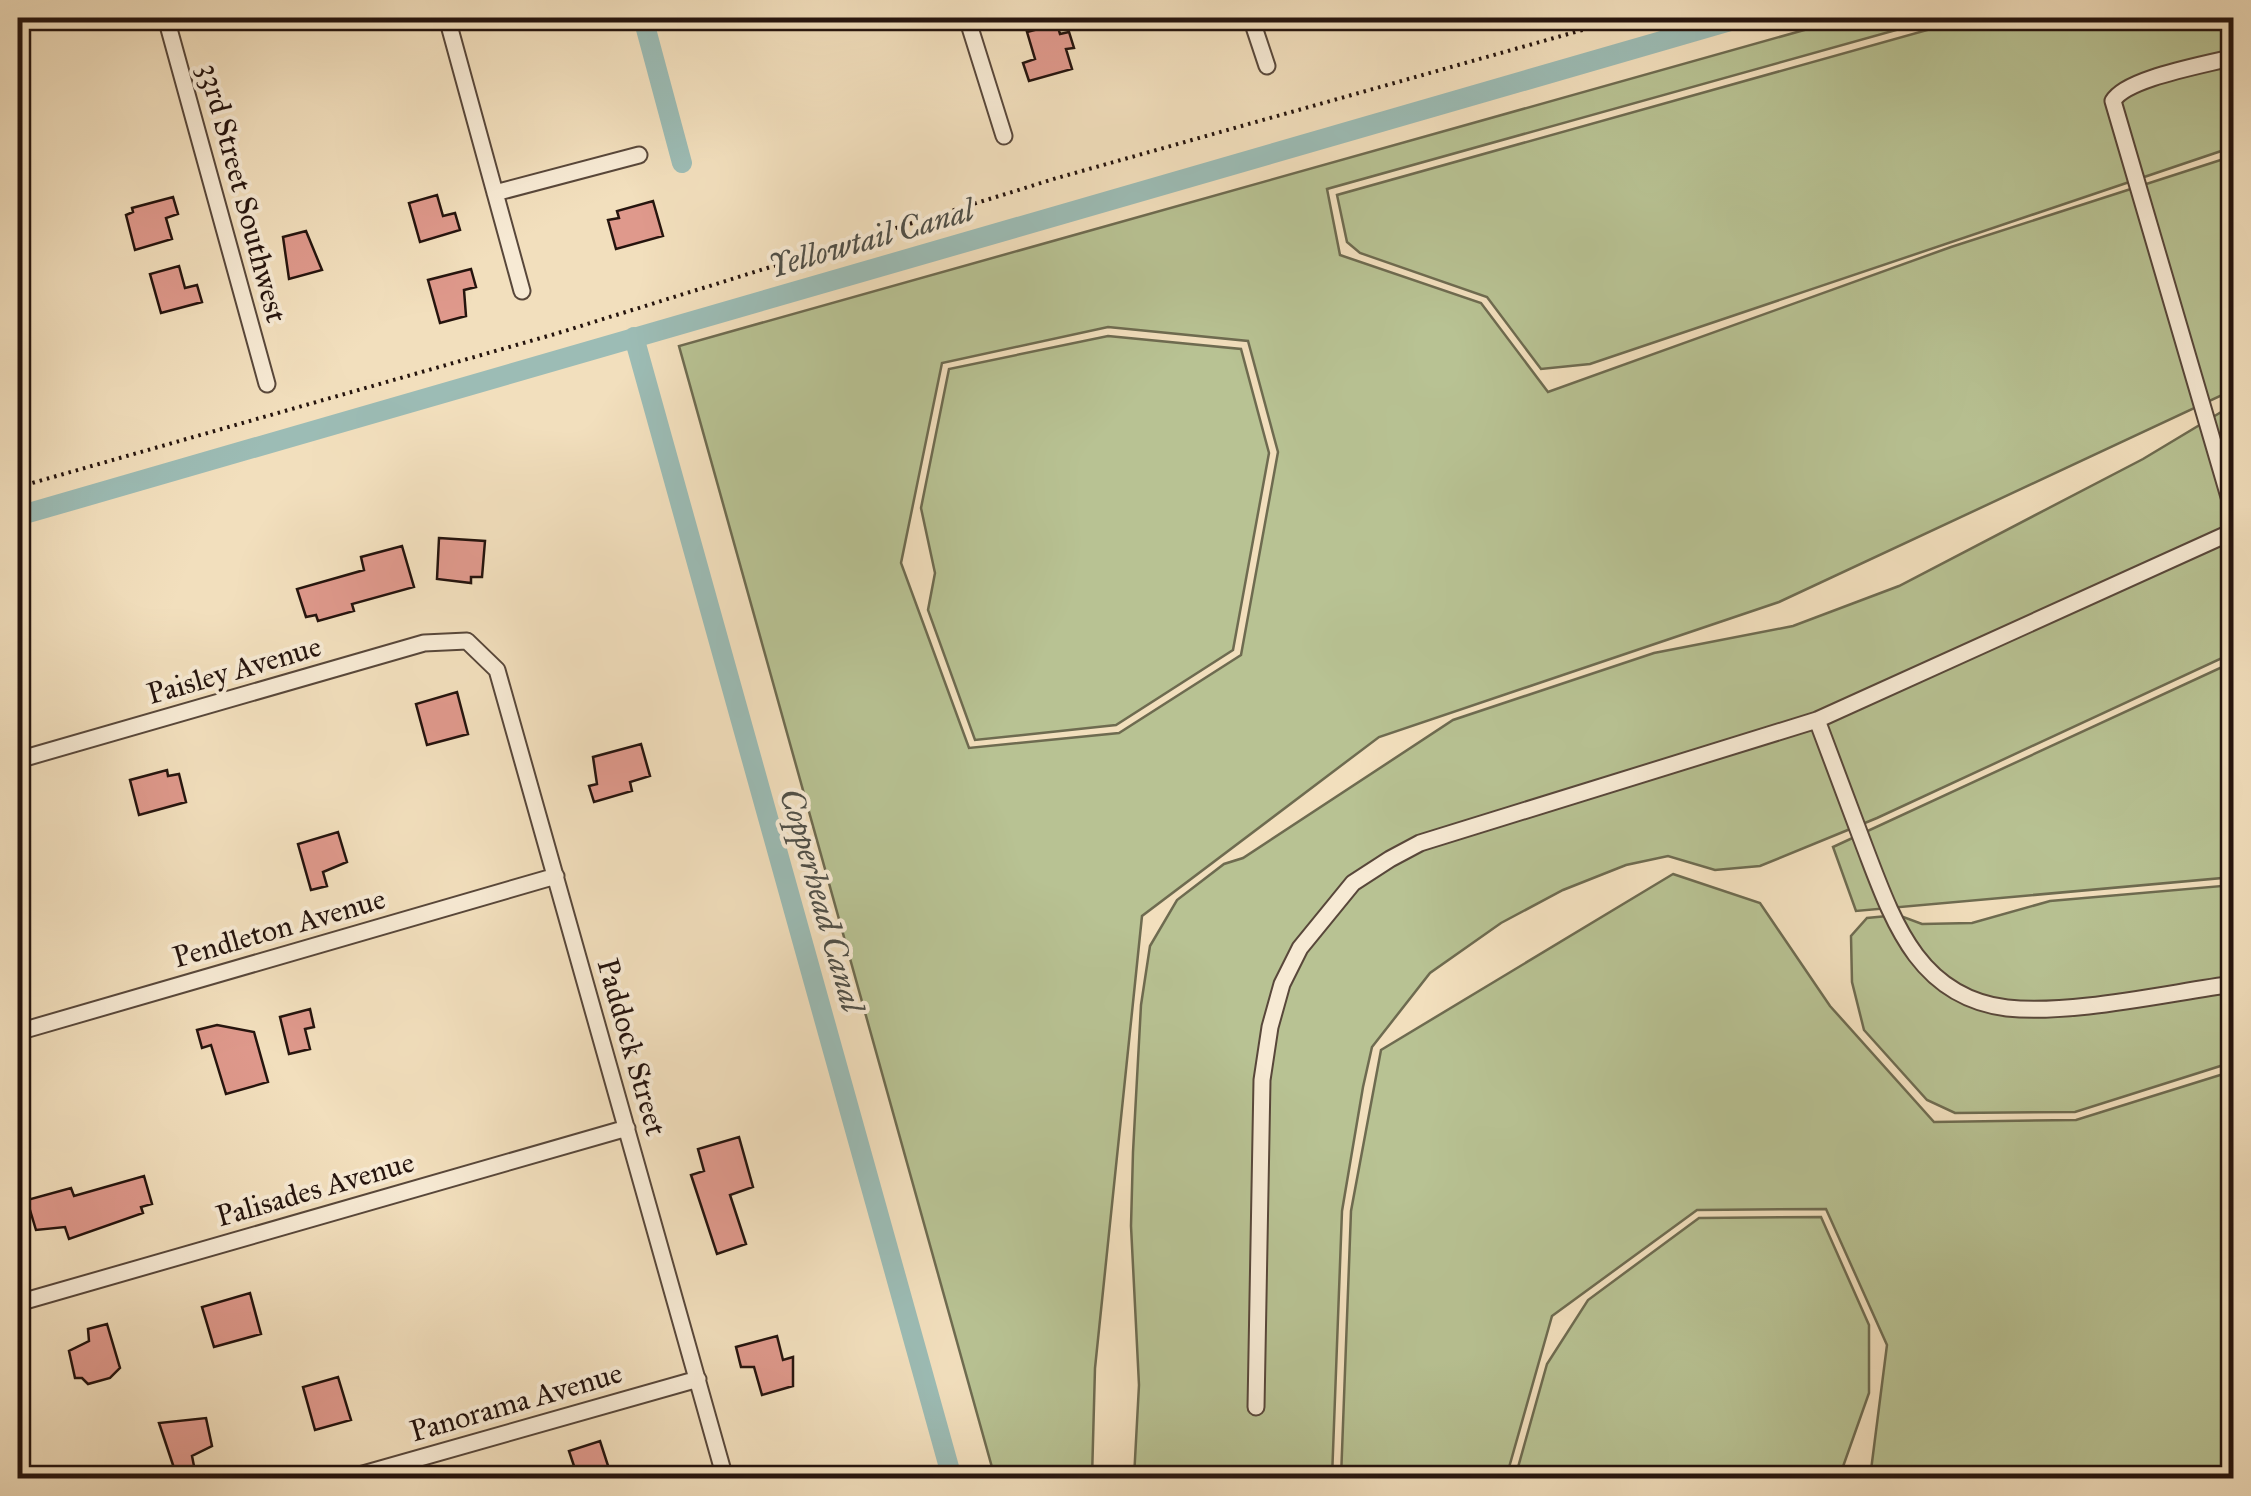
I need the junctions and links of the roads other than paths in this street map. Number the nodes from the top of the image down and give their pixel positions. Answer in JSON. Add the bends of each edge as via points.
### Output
{"nodes":[{"id":1,"x":166,"y":18,"type":"edge"},
{"id":2,"x":447,"y":18,"type":"edge"},
{"id":3,"x":967,"y":18,"type":"edge"},
{"id":4,"x":1251,"y":18,"type":"edge"},
{"id":5,"x":2234,"y":57,"type":"edge"},
{"id":6,"x":1266,"y":66,"type":"dead end"},
{"id":7,"x":1004,"y":136,"type":"dead end"},
{"id":8,"x":639,"y":155,"type":"dead end"},
{"id":9,"x":495,"y":193,"type":"junction"},
{"id":10,"x":522,"y":291,"type":"dead end"},
{"id":11,"x":267,"y":384,"type":"dead end"},
{"id":12,"x":2234,"y":514,"type":"edge"},
{"id":13,"x":2234,"y":532,"type":"edge"},
{"id":14,"x":466,"y":641,"type":"joint"},
{"id":15,"x":1817,"y":720,"type":"junction"},
{"id":16,"x":18,"y":760,"type":"edge"},
{"id":17,"x":556,"y":876,"type":"junction"},
{"id":18,"x":2234,"y":984,"type":"edge"},
{"id":19,"x":18,"y":1032,"type":"edge"},
{"id":20,"x":627,"y":1128,"type":"junction"},
{"id":21,"x":18,"y":1302,"type":"edge"},
{"id":22,"x":698,"y":1379,"type":"junction"},
{"id":23,"x":1256,"y":1407,"type":"dead end"},
{"id":24,"x":349,"y":1478,"type":"edge"},
{"id":25,"x":726,"y":1478,"type":"edge"}],
"edges":[{"from":1,"to":11,"type":"street","name":"33rd Street Southwest"},
{"from":2,"to":9,"type":"street"},
{"from":3,"to":7,"type":"street"},
{"from":4,"to":6,"type":"street"},
{"from":5,"to":12,"type":"street","via":[[2135,84],[2112,101]]},
{"from":8,"to":9,"type":"street"},
{"from":9,"to":10,"type":"street"},
{"from":13,"to":15,"type":"street"},
{"from":14,"to":16,"type":"street","name":"Paisley Avenue","via":[[424,642]]},
{"from":14,"to":17,"type":"street","name":"Paddock Street","via":[[497,670]]},
{"from":15,"to":18,"type":"street","via":[[1896,930],[1932,976],[1957,992],[1995,1006],[2046,1008]]},
{"from":15,"to":23,"type":"street","via":[[1420,844],[1353,882],[1325,912],[1282,984],[1262,1080]]},
{"from":17,"to":19,"type":"street","name":"Pendleton Avenue"},
{"from":17,"to":20,"type":"street","name":"Paddock Street"},
{"from":20,"to":21,"type":"street","name":"Palisades Avenue"},
{"from":20,"to":22,"type":"street","name":"Paddock Street"},
{"from":22,"to":24,"type":"street","name":"Panorama Avenue"},
{"from":22,"to":25,"type":"street","name":"Paddock Street"}]}
